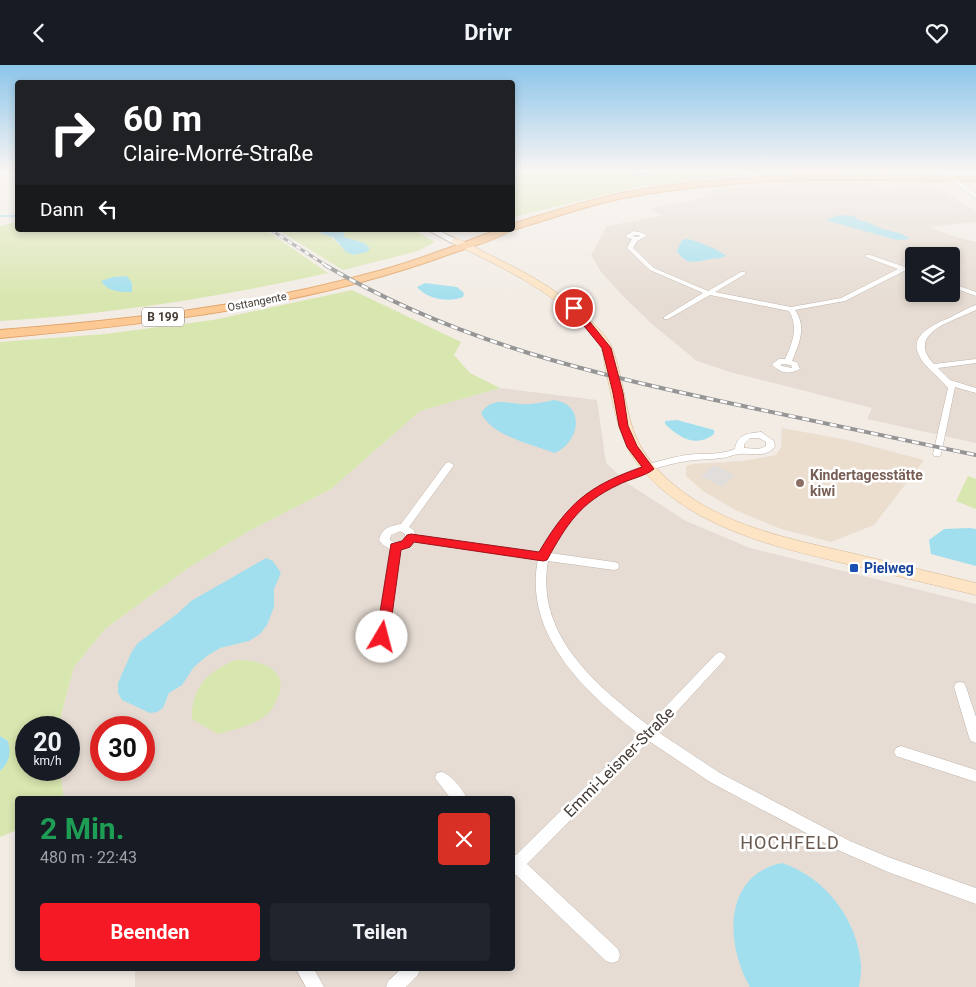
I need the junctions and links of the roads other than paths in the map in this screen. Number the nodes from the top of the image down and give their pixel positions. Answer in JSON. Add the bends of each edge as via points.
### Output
{"nodes":[{"id":1,"x":534,"y":215,"type":"edge"},
{"id":2,"x":549,"y":215,"type":"edge"},
{"id":3,"x":515,"y":220,"type":"edge"},
{"id":4,"x":515,"y":226,"type":"edge"},
{"id":5,"x":436,"y":232,"type":"edge"},
{"id":6,"x":482,"y":232,"type":"edge"},
{"id":7,"x":499,"y":232,"type":"edge"},
{"id":8,"x":635,"y":239,"type":"dead end"},
{"id":9,"x":459,"y":243,"type":"junction"},
{"id":10,"x":868,"y":256,"type":"dead end"},
{"id":11,"x":904,"y":268,"type":"joint"},
{"id":12,"x":743,"y":273,"type":"dead end"},
{"id":13,"x":960,"y":288,"type":"edge"},
{"id":14,"x":708,"y":293,"type":"junction"},
{"id":15,"x":976,"y":294,"type":"edge"},
{"id":16,"x":976,"y":307,"type":"edge"},
{"id":17,"x":790,"y":309,"type":"junction"},
{"id":18,"x":666,"y":318,"type":"dead end"},
{"id":19,"x":0,"y":328,"type":"edge"},
{"id":20,"x":0,"y":334,"type":"edge"},
{"id":21,"x":788,"y":361,"type":"dead end"},
{"id":22,"x":976,"y":361,"type":"edge"},
{"id":23,"x":932,"y":367,"type":"junction"},
{"id":24,"x":948,"y":382,"type":"junction"},
{"id":25,"x":976,"y":391,"type":"edge"},
{"id":26,"x":739,"y":451,"type":"dead end"},
{"id":27,"x":937,"y":454,"type":"dead end"},
{"id":28,"x":449,"y":465,"type":"dead end"},
{"id":29,"x":649,"y":469,"type":"junction"},
{"id":30,"x":403,"y":528,"type":"junction"},
{"id":31,"x":411,"y":538,"type":"junction"},
{"id":32,"x":395,"y":547,"type":"junction"},
{"id":33,"x":543,"y":557,"type":"junction"},
{"id":34,"x":614,"y":566,"type":"dead end"},
{"id":35,"x":976,"y":589,"type":"edge"},
{"id":36,"x":382,"y":637,"type":"dead end"},
{"id":37,"x":720,"y":657,"type":"dead end"},
{"id":38,"x":960,"y":687,"type":"dead end"},
{"id":39,"x":649,"y":733,"type":"junction"},
{"id":40,"x":976,"y":737,"type":"edge"},
{"id":41,"x":901,"y":752,"type":"dead end"},
{"id":42,"x":976,"y":776,"type":"edge"},
{"id":43,"x":442,"y":778,"type":"dead end"},
{"id":44,"x":457,"y":796,"type":"edge"},
{"id":45,"x":515,"y":864,"type":"edge"},
{"id":46,"x":515,"y":866,"type":"edge"},
{"id":47,"x":976,"y":896,"type":"edge"},
{"id":48,"x":612,"y":955,"type":"dead end"},
{"id":49,"x":305,"y":971,"type":"edge"},
{"id":50,"x":410,"y":971,"type":"edge"},
{"id":51,"x":316,"y":987,"type":"edge"},
{"id":52,"x":394,"y":987,"type":"edge"}],
"edges":[{"from":1,"to":3,"type":"main road"},
{"from":2,"to":4,"type":"main road"},
{"from":5,"to":9,"type":"street"},
{"from":6,"to":9,"type":"main road","name":"Osttangente","number":"B 199"},
{"from":7,"to":9,"type":"main road","name":"Osttangente","number":"B 199"},
{"from":8,"to":14,"type":"street","via":[[630,248],[652,269]]},
{"from":9,"to":19,"type":"main road","name":"Osttangente","number":"B 199","via":[[363,272],[253,297],[76,322]]},
{"from":9,"to":20,"type":"main road","name":"Osttangente","number":"B 199","via":[[371,277],[267,300],[81,327]]},
{"from":9,"to":29,"type":"main road","via":[[549,290],[574,308],[594,330],[606,348],[623,426],[632,447]]},
{"from":10,"to":11,"type":"street"},
{"from":11,"to":17,"type":"street","via":[[843,300]]},
{"from":12,"to":14,"type":"street"},
{"from":13,"to":15,"type":"street"},
{"from":14,"to":17,"type":"street"},
{"from":14,"to":18,"type":"street"},
{"from":16,"to":23,"type":"street","via":[[924,335],[920,349]]},
{"from":17,"to":21,"type":"street","via":[[794,312],[799,333]]},
{"from":22,"to":23,"type":"street"},
{"from":23,"to":24,"type":"street"},
{"from":24,"to":25,"type":"street"},
{"from":24,"to":27,"type":"street","via":[[952,388]]},
{"from":26,"to":29,"type":"street","via":[[689,457]]},
{"from":28,"to":30,"type":"street"},
{"from":29,"to":33,"type":"street","via":[[606,486],[581,503],[560,526]]},
{"from":29,"to":35,"type":"main road","via":[[678,495],[713,516],[764,537]]},
{"from":30,"to":31,"type":"street","via":[[410,532]]},
{"from":30,"to":32,"type":"street","via":[[392,529],[384,536],[386,543]]},
{"from":31,"to":32,"type":"street","via":[[406,544]]},
{"from":31,"to":33,"type":"street"},
{"from":32,"to":36,"type":"street"},
{"from":33,"to":34,"type":"street"},
{"from":33,"to":39,"type":"street","via":[[542,608],[557,642],[570,661],[602,694]]},
{"from":37,"to":39,"type":"street","name":"Emmi-Leisner-Straße"},
{"from":38,"to":40,"type":"street"},
{"from":39,"to":45,"type":"street","name":"Emmi-Leisner-Straße"},
{"from":39,"to":47,"type":"street","via":[[700,769],[791,819],[860,853]]},
{"from":41,"to":42,"type":"street"},
{"from":43,"to":44,"type":"street"},
{"from":46,"to":48,"type":"street","name":"Emmi-Leisner-Straße"},
{"from":49,"to":51,"type":"street"},
{"from":50,"to":52,"type":"street"}]}
